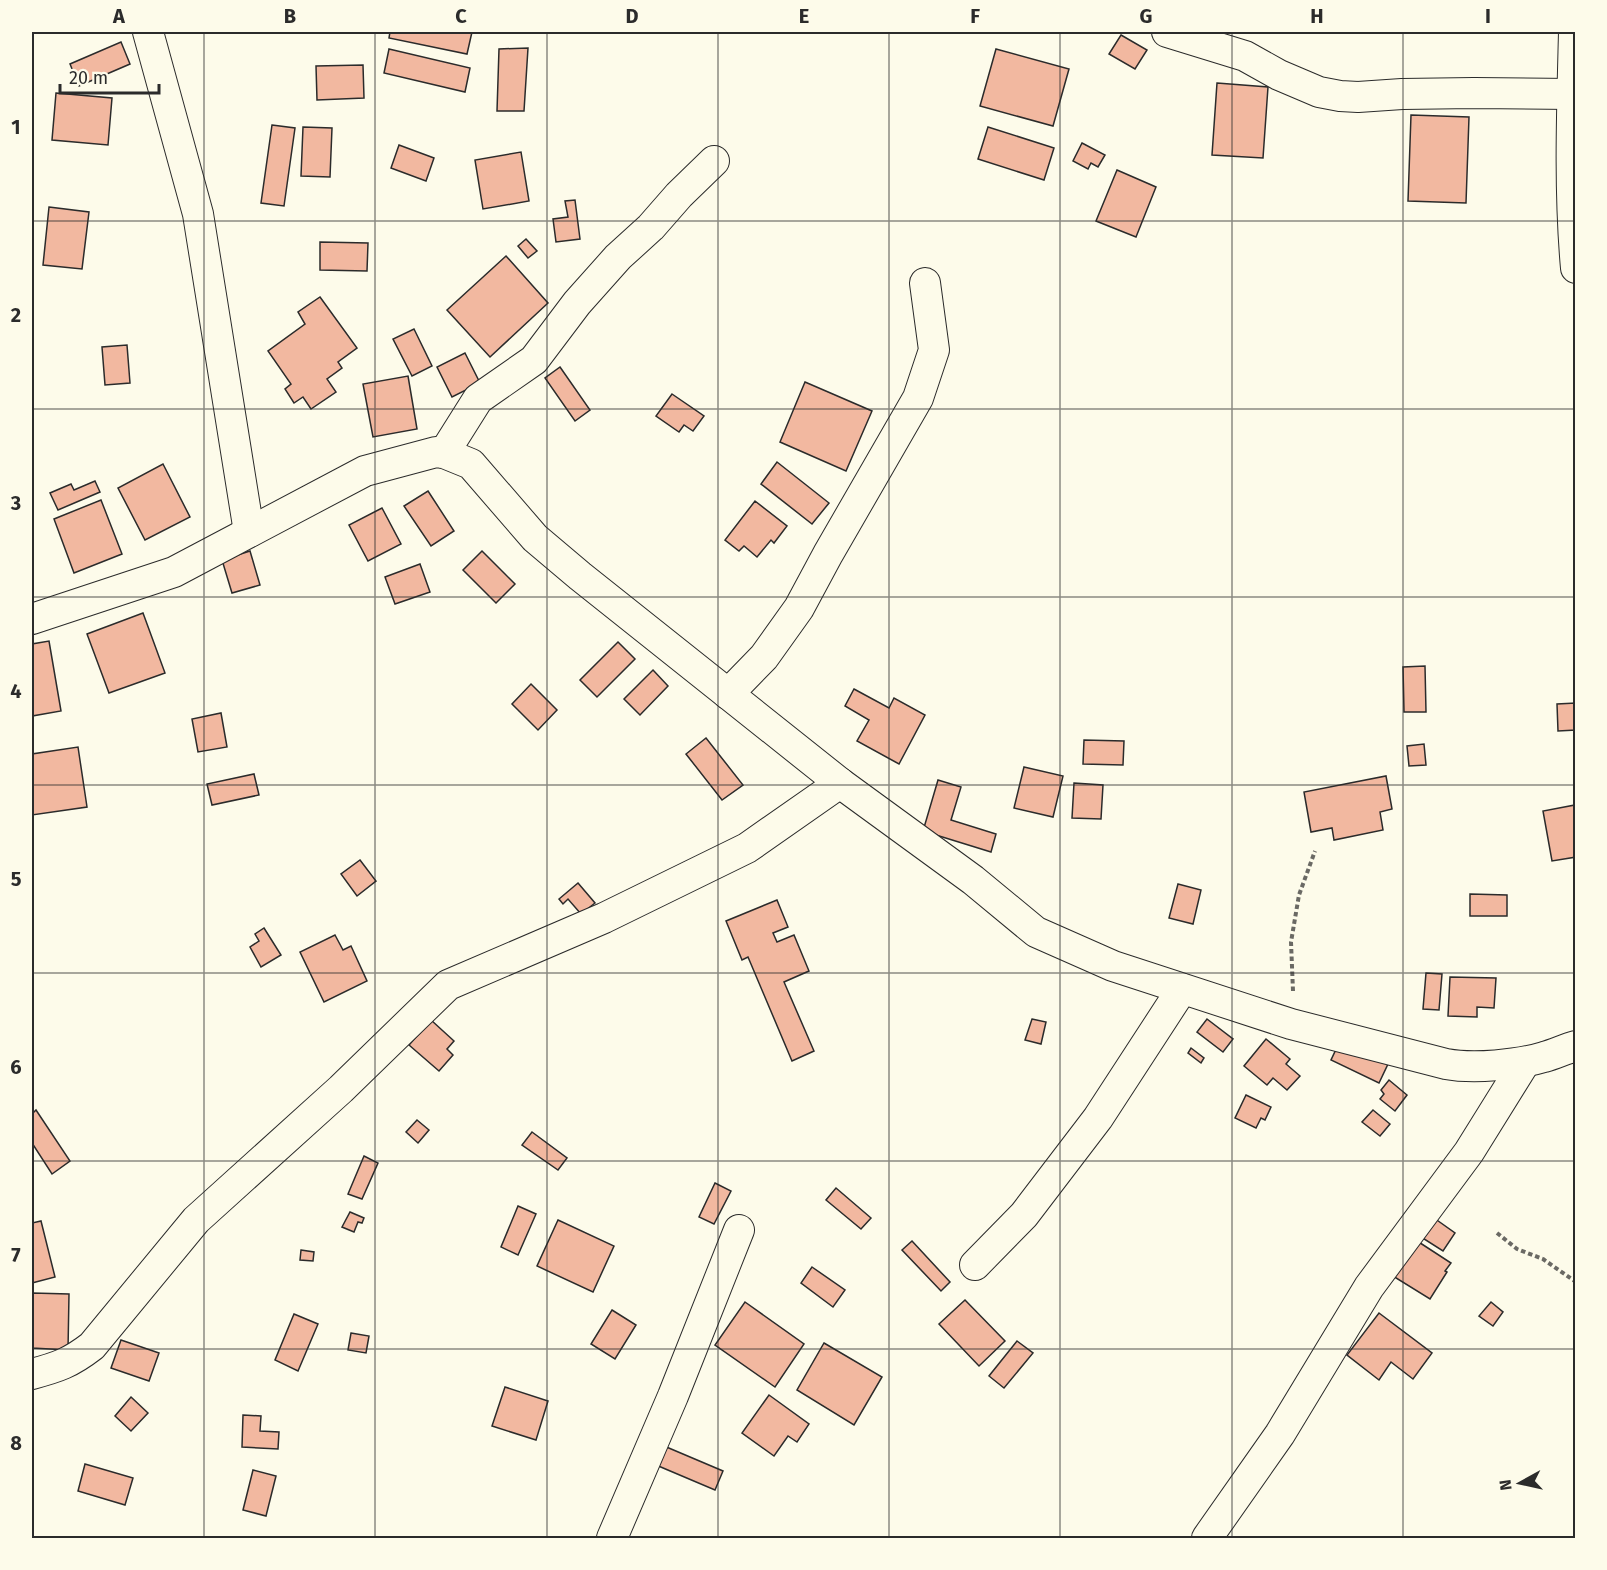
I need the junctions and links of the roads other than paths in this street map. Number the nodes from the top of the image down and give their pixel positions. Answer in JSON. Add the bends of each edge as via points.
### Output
{"nodes":[{"id":1,"x":148,"y":32,"type":"edge"},
{"id":2,"x":1167,"y":32,"type":"edge"},
{"id":3,"x":1574,"y":32,"type":"edge"},
{"id":4,"x":1572,"y":94,"type":"junction"},
{"id":5,"x":714,"y":161,"type":"dead end"},
{"id":6,"x":1575,"y":268,"type":"edge"},
{"id":7,"x":925,"y":283,"type":"dead end"},
{"id":8,"x":444,"y":453,"type":"junction"},
{"id":9,"x":249,"y":532,"type":"junction"},
{"id":10,"x":32,"y":619,"type":"edge"},
{"id":11,"x":728,"y":694,"type":"junction"},
{"id":12,"x":840,"y":783,"type":"junction"},
{"id":13,"x":1182,"y":989,"type":"junction"},
{"id":14,"x":1575,"y":1046,"type":"edge"},
{"id":15,"x":1525,"y":1062,"type":"junction"},
{"id":16,"x":739,"y":1230,"type":"dead end"},
{"id":17,"x":975,"y":1265,"type":"dead end"},
{"id":18,"x":32,"y":1374,"type":"edge"},
{"id":19,"x":612,"y":1539,"type":"edge"},
{"id":20,"x":1206,"y":1539,"type":"edge"}],
"edges":[{"from":1,"to":9,"type":"street","via":[[198,214]]},
{"from":2,"to":4,"type":"street","via":[[1245,56],[1318,92],[1340,96]]},
{"from":3,"to":4,"type":"street"},
{"from":4,"to":6,"type":"street"},
{"from":5,"to":8,"type":"street","via":[[618,258],[534,360],[478,399]]},
{"from":7,"to":11,"type":"street","via":[[934,350],[918,398],[799,608],[764,657]]},
{"from":8,"to":9,"type":"street","via":[[365,471]]},
{"from":8,"to":11,"type":"street","via":[[471,464],[535,538]]},
{"from":9,"to":10,"type":"street","via":[[174,572]]},
{"from":11,"to":12,"type":"street"},
{"from":12,"to":13,"type":"street","via":[[973,880],[1036,932],[1113,966]]},
{"from":12,"to":18,"type":"street","via":[[747,848],[604,918],[448,985],[341,1089],[196,1220],[92,1346],[59,1367]]},
{"from":13,"to":15,"type":"street","via":[[1291,1024],[1461,1067]]},
{"from":13,"to":17,"type":"street","via":[[1091,1127],[1024,1215]]},
{"from":14,"to":15,"type":"street"},
{"from":15,"to":20,"type":"street","via":[[1468,1152],[1369,1287],[1280,1434]]},
{"from":16,"to":19,"type":"street"}]}
